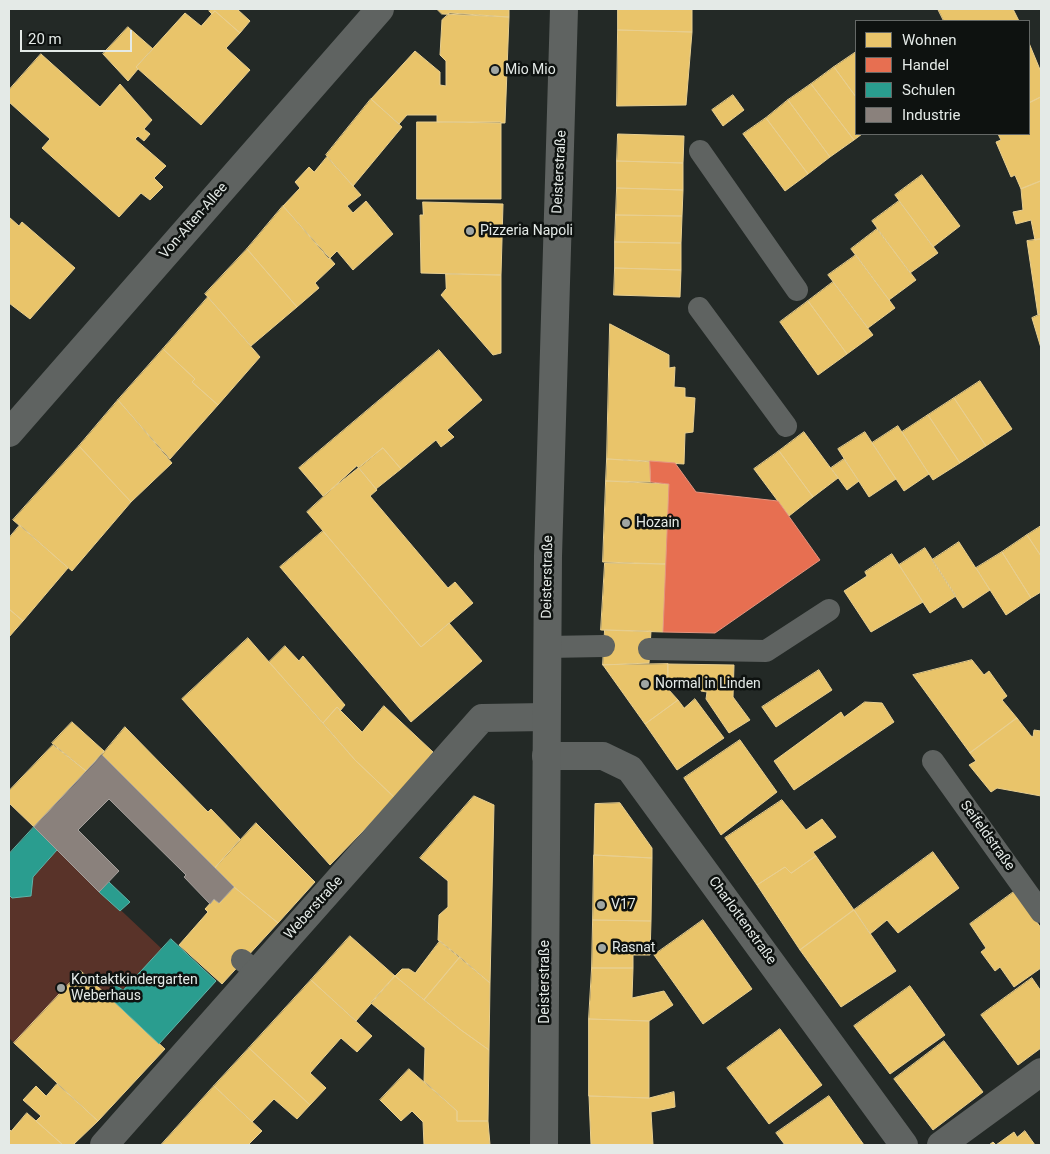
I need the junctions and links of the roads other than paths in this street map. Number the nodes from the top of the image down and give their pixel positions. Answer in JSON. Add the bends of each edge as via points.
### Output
{"nodes":[{"id":1,"x":380,"y":9,"type":"edge"},
{"id":2,"x":564,"y":9,"type":"edge"},
{"id":3,"x":700,"y":151,"type":"dead end"},
{"id":4,"x":797,"y":290,"type":"dead end"},
{"id":5,"x":699,"y":308,"type":"dead end"},
{"id":6,"x":786,"y":426,"type":"dead end"},
{"id":7,"x":9,"y":432,"type":"edge"},
{"id":8,"x":829,"y":610,"type":"dead end"},
{"id":9,"x":604,"y":646,"type":"dead end"},
{"id":10,"x":547,"y":647,"type":"junction"},
{"id":11,"x":649,"y":649,"type":"dead end"},
{"id":12,"x":546,"y":718,"type":"junction"},
{"id":13,"x":546,"y":756,"type":"junction"},
{"id":14,"x":933,"y":761,"type":"dead end"},
{"id":15,"x":1041,"y":912,"type":"edge"},
{"id":16,"x":1041,"y":1072,"type":"edge"},
{"id":17,"x":104,"y":1145,"type":"edge"},
{"id":18,"x":544,"y":1145,"type":"edge"},
{"id":19,"x":904,"y":1145,"type":"edge"},
{"id":20,"x":941,"y":1145,"type":"edge"}],
"edges":[{"from":1,"to":7,"type":"street","name":"Von-Alten-Allee"},
{"from":2,"to":10,"type":"street","name":"Deisterstraße"},
{"from":3,"to":4,"type":"lane"},
{"from":5,"to":6,"type":"lane"},
{"from":8,"to":11,"type":"lane","via":[[766,651]]},
{"from":9,"to":10,"type":"lane"},
{"from":10,"to":12,"type":"street","name":"Deisterstraße"},
{"from":12,"to":13,"type":"street","name":"Deisterstraße"},
{"from":12,"to":17,"type":"street","name":"Weberstraße","via":[[482,718],[250,966]]},
{"from":13,"to":18,"type":"street","name":"Deisterstraße"},
{"from":13,"to":19,"type":"street","name":"Charlottenstraße","via":[[603,756],[630,769]]},
{"from":14,"to":15,"type":"lane","name":"Seifeldstraße"},
{"from":16,"to":20,"type":"street"}]}
